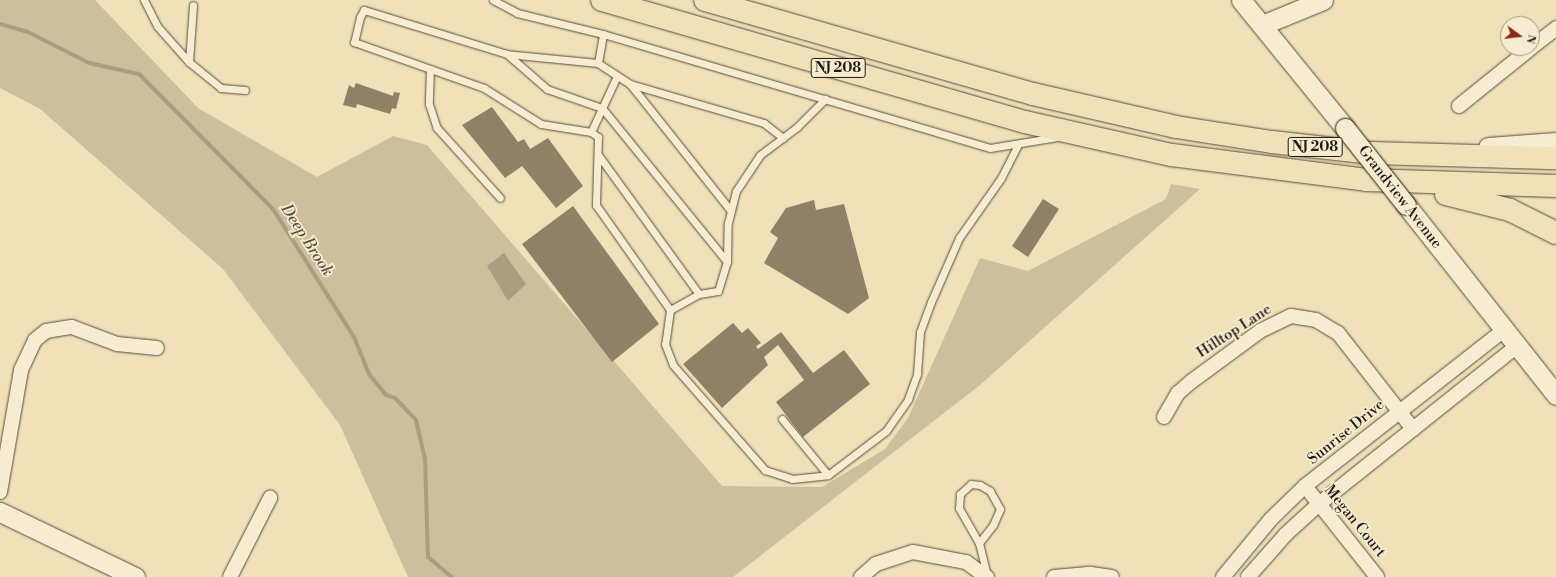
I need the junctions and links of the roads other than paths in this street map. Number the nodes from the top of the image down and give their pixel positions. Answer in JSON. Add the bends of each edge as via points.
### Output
{"nodes":[{"id":1,"x":144,"y":0,"type":"edge"},
{"id":2,"x":493,"y":0,"type":"edge"},
{"id":3,"x":602,"y":0,"type":"edge"},
{"id":4,"x":705,"y":0,"type":"edge"},
{"id":5,"x":1241,"y":0,"type":"edge"},
{"id":6,"x":1323,"y":0,"type":"edge"},
{"id":7,"x":194,"y":2,"type":"edge"},
{"id":8,"x":1262,"y":25,"type":"junction"},
{"id":9,"x":1556,"y":28,"type":"edge"},
{"id":10,"x":603,"y":34,"type":"junction"},
{"id":11,"x":1540,"y":40,"type":"edge"},
{"id":12,"x":507,"y":54,"type":"junction"},
{"id":13,"x":1520,"y":56,"type":"edge"},
{"id":14,"x":189,"y":62,"type":"junction"},
{"id":15,"x":598,"y":63,"type":"junction"},
{"id":16,"x":430,"y":69,"type":"junction"},
{"id":17,"x":617,"y":76,"type":"junction"},
{"id":18,"x":630,"y":84,"type":"junction"},
{"id":19,"x":245,"y":90,"type":"dead end"},
{"id":20,"x":825,"y":99,"type":"junction"},
{"id":21,"x":1459,"y":106,"type":"dead end"},
{"id":22,"x":602,"y":108,"type":"junction"},
{"id":23,"x":592,"y":132,"type":"junction"},
{"id":24,"x":1075,"y":134,"type":"junction"},
{"id":25,"x":783,"y":138,"type":"junction"},
{"id":26,"x":1556,"y":142,"type":"edge"},
{"id":27,"x":1018,"y":145,"type":"junction"},
{"id":28,"x":1372,"y":153,"type":"junction"},
{"id":29,"x":599,"y":156,"type":"junction"},
{"id":30,"x":1556,"y":158,"type":"edge"},
{"id":31,"x":1366,"y":180,"type":"junction"},
{"id":32,"x":1556,"y":186,"type":"edge"},
{"id":33,"x":500,"y":198,"type":"dead end"},
{"id":34,"x":731,"y":211,"type":"junction"},
{"id":35,"x":1556,"y":233,"type":"edge"},
{"id":36,"x":727,"y":262,"type":"junction"},
{"id":37,"x":699,"y":294,"type":"junction"},
{"id":38,"x":670,"y":310,"type":"junction"},
{"id":39,"x":1505,"y":329,"type":"junction"},
{"id":40,"x":1518,"y":346,"type":"junction"},
{"id":41,"x":157,"y":348,"type":"dead end"},
{"id":42,"x":1556,"y":395,"type":"edge"},
{"id":43,"x":1400,"y":411,"type":"junction"},
{"id":44,"x":1164,"y":417,"type":"dead end"},
{"id":45,"x":782,"y":419,"type":"dead end"},
{"id":46,"x":1413,"y":429,"type":"junction"},
{"id":47,"x":828,"y":476,"type":"junction"},
{"id":48,"x":1305,"y":486,"type":"junction"},
{"id":49,"x":0,"y":492,"type":"edge"},
{"id":50,"x":270,"y":498,"type":"dead end"},
{"id":51,"x":1319,"y":504,"type":"junction"},
{"id":52,"x":0,"y":512,"type":"edge"},
{"id":53,"x":979,"y":543,"type":"junction"},
{"id":54,"x":125,"y":575,"type":"edge"},
{"id":55,"x":230,"y":577,"type":"edge"},
{"id":56,"x":861,"y":577,"type":"edge"},
{"id":57,"x":987,"y":577,"type":"edge"},
{"id":58,"x":1054,"y":577,"type":"edge"},
{"id":59,"x":1112,"y":577,"type":"edge"},
{"id":60,"x":1223,"y":577,"type":"edge"},
{"id":61,"x":1248,"y":577,"type":"edge"},
{"id":62,"x":1378,"y":577,"type":"edge"}],
"edges":[{"from":1,"to":14,"type":"lane","via":[[157,26]]},
{"from":2,"to":10,"type":"lane","via":[[517,13]]},
{"from":3,"to":24,"type":"highway","number":"NJ 208"},
{"from":4,"to":28,"type":"highway","number":"NJ 208","via":[[1078,106],[1224,135]]},
{"from":5,"to":8,"type":"street","name":"Grandview Avenue"},
{"from":6,"to":8,"type":"street"},
{"from":7,"to":14,"type":"lane"},
{"from":8,"to":39,"type":"street","name":"Grandview Avenue","bridge":true},
{"from":9,"to":11,"type":"street"},
{"from":10,"to":15,"type":"lane"},
{"from":10,"to":20,"type":"lane"},
{"from":12,"to":15,"type":"lane"},
{"from":12,"to":16,"type":"lane","via":[[364,10],[354,42]]},
{"from":12,"to":22,"type":"lane","via":[[547,89]]},
{"from":13,"to":21,"type":"street"},
{"from":14,"to":19,"type":"lane","via":[[221,88]]},
{"from":15,"to":17,"type":"lane"},
{"from":16,"to":23,"type":"lane","via":[[484,88],[541,124]]},
{"from":16,"to":33,"type":"lane","via":[[429,104],[437,128]]},
{"from":17,"to":18,"type":"lane"},
{"from":17,"to":22,"type":"lane"},
{"from":18,"to":25,"type":"lane","via":[[764,123]]},
{"from":18,"to":34,"type":"lane"},
{"from":20,"to":25,"type":"lane"},
{"from":20,"to":27,"type":"lane","via":[[990,148]]},
{"from":22,"to":23,"type":"lane"},
{"from":22,"to":36,"type":"lane"},
{"from":23,"to":29,"type":"lane","via":[[598,137]]},
{"from":24,"to":27,"type":"lane"},
{"from":24,"to":31,"type":"highway","number":"NJ 208","via":[[1219,163]]},
{"from":25,"to":34,"type":"lane","via":[[760,155],[736,190]]},
{"from":26,"to":28,"type":"street"},
{"from":27,"to":47,"type":"lane","via":[[1001,178],[959,238],[931,302],[920,332],[917,374],[908,399],[886,431]]},
{"from":28,"to":30,"type":"highway","number":"NJ 208"},
{"from":29,"to":37,"type":"lane"},
{"from":29,"to":38,"type":"lane","via":[[596,204]]},
{"from":31,"to":32,"type":"highway","number":"NJ 208"},
{"from":31,"to":35,"type":"highway","via":[[1491,204],[1525,216]]},
{"from":34,"to":36,"type":"lane"},
{"from":36,"to":37,"type":"lane","via":[[718,291]]},
{"from":37,"to":38,"type":"lane"},
{"from":38,"to":47,"type":"lane","via":[[665,344],[673,365],[765,470],[792,479]]},
{"from":39,"to":40,"type":"street","name":"Grandview Avenue"},
{"from":39,"to":43,"type":"street","name":"Sunrise Drive"},
{"from":40,"to":42,"type":"street","name":"Grandview Avenue"},
{"from":40,"to":46,"type":"street"},
{"from":41,"to":49,"type":"street","via":[[117,344],[72,327],[46,331],[35,340],[22,365]]},
{"from":43,"to":44,"type":"street","name":"Hilltop Lane","via":[[1338,333],[1316,320],[1291,316],[1260,332],[1192,380],[1178,393]]},
{"from":43,"to":46,"type":"street","name":"Hilltop Lane"},
{"from":43,"to":48,"type":"street","name":"Sunrise Drive"},
{"from":45,"to":47,"type":"lane"},
{"from":46,"to":51,"type":"street"},
{"from":48,"to":51,"type":"street","name":"Megan Court"},
{"from":48,"to":60,"type":"street","name":"Sunrise Drive","via":[[1271,519]]},
{"from":50,"to":55,"type":"street"},
{"from":51,"to":61,"type":"street","via":[[1286,534]]},
{"from":51,"to":62,"type":"street","name":"Megan Court"},
{"from":52,"to":54,"type":"street"},
{"from":53,"to":53,"type":"lane","via":[[958,508],[960,494],[971,484],[980,485],[990,491],[1000,509],[993,525]]},
{"from":53,"to":57,"type":"lane"},
{"from":56,"to":57,"type":"street","via":[[876,564],[913,552],[966,562]]},
{"from":58,"to":59,"type":"street","via":[[1075,574]]}]}
